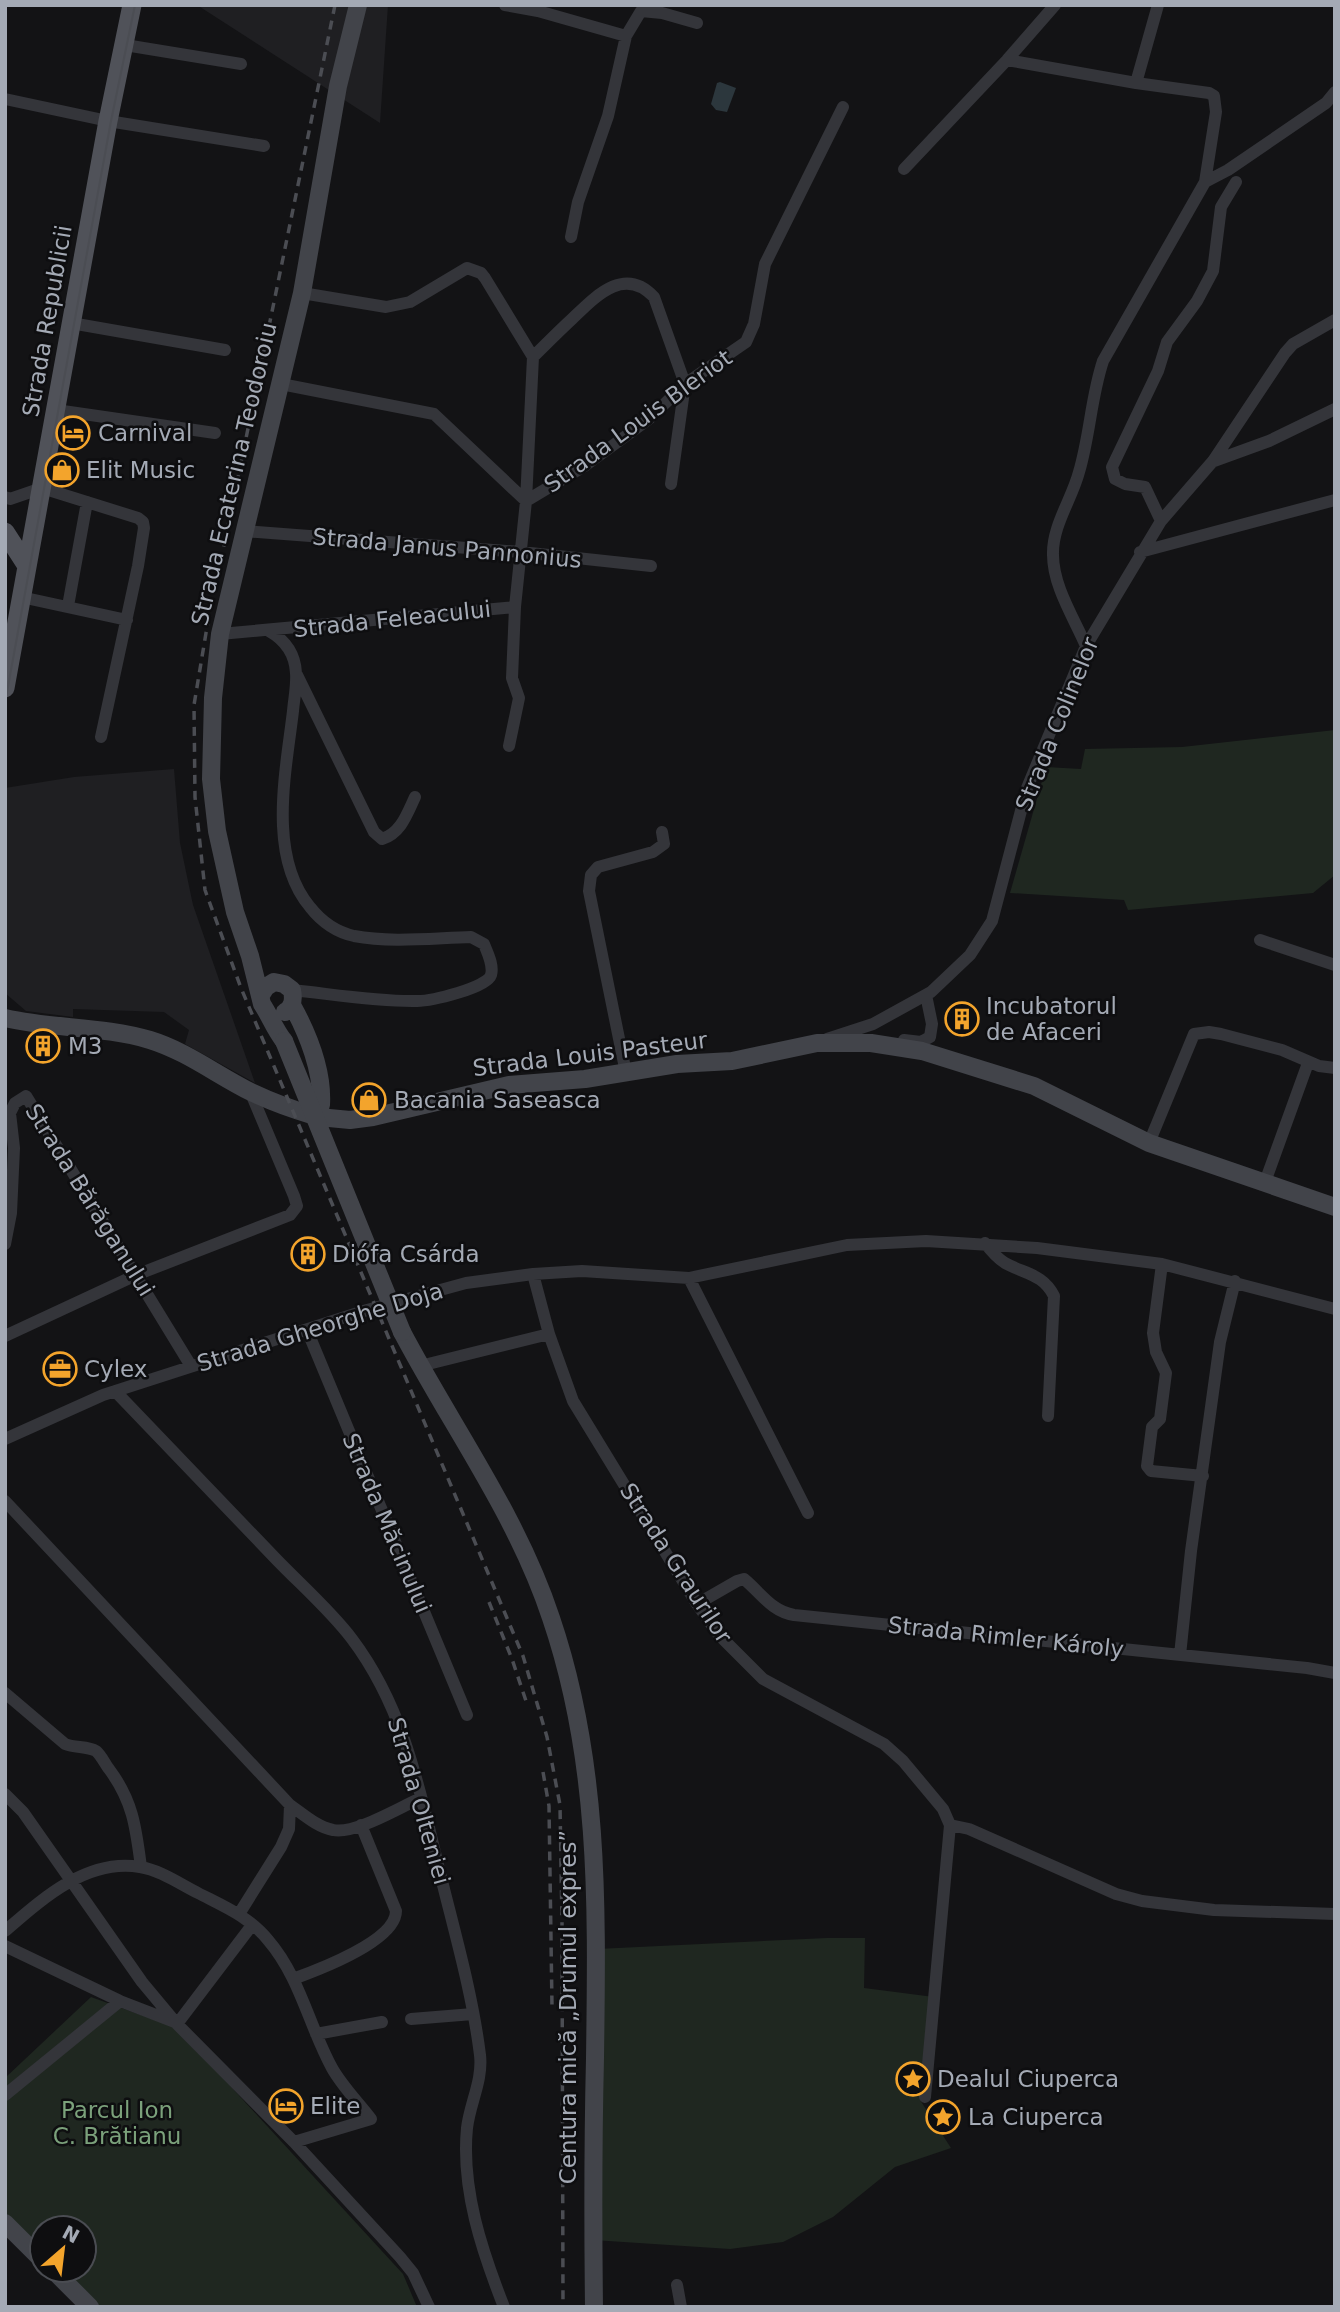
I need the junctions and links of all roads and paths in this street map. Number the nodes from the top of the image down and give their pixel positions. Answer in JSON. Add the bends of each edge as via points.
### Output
{"nodes":[{"id":1,"x":132,"y":5,"type":"edge"},
{"id":2,"x":358,"y":5,"type":"edge"},
{"id":3,"x":505,"y":5,"type":"edge"},
{"id":4,"x":1055,"y":5,"type":"edge"},
{"id":5,"x":1158,"y":5,"type":"edge"},
{"id":6,"x":539,"y":8,"type":"edge"},
{"id":7,"x":697,"y":23,"type":"dead end"},
{"id":8,"x":626,"y":36,"type":"junction"},
{"id":9,"x":125,"y":45,"type":"junction"},
{"id":10,"x":1007,"y":60,"type":"junction"},
{"id":11,"x":241,"y":64,"type":"dead end"},
{"id":12,"x":1136,"y":83,"type":"junction"},
{"id":13,"x":1335,"y":92,"type":"edge"},
{"id":14,"x":5,"y":99,"type":"edge"},
{"id":15,"x":844,"y":107,"type":"dead end"},
{"id":16,"x":108,"y":121,"type":"junction"},
{"id":17,"x":264,"y":146,"type":"dead end"},
{"id":18,"x":904,"y":169,"type":"dead end"},
{"id":19,"x":1205,"y":182,"type":"junction"},
{"id":20,"x":1236,"y":182,"type":"dead end"},
{"id":21,"x":571,"y":237,"type":"dead end"},
{"id":22,"x":302,"y":293,"type":"junction"},
{"id":23,"x":1335,"y":320,"type":"edge"},
{"id":24,"x":71,"y":323,"type":"junction"},
{"id":25,"x":225,"y":350,"type":"dead end"},
{"id":26,"x":533,"y":357,"type":"junction"},
{"id":27,"x":281,"y":384,"type":"junction"},
{"id":28,"x":685,"y":384,"type":"junction"},
{"id":29,"x":1335,"y":409,"type":"edge"},
{"id":30,"x":56,"y":410,"type":"junction"},
{"id":31,"x":215,"y":433,"type":"dead end"},
{"id":32,"x":1213,"y":461,"type":"junction"},
{"id":33,"x":671,"y":484,"type":"dead end"},
{"id":34,"x":42,"y":488,"type":"junction"},
{"id":35,"x":5,"y":498,"type":"edge"},
{"id":36,"x":1335,"y":500,"type":"edge"},
{"id":37,"x":526,"y":501,"type":"junction"},
{"id":38,"x":87,"y":502,"type":"junction"},
{"id":39,"x":1161,"y":521,"type":"junction"},
{"id":40,"x":243,"y":531,"type":"junction"},
{"id":41,"x":5,"y":532,"type":"edge"},
{"id":42,"x":521,"y":552,"type":"junction"},
{"id":43,"x":1140,"y":552,"type":"junction"},
{"id":44,"x":27,"y":566,"type":"junction"},
{"id":45,"x":651,"y":566,"type":"dead end"},
{"id":46,"x":21,"y":597,"type":"junction"},
{"id":47,"x":68,"y":606,"type":"junction"},
{"id":48,"x":515,"y":607,"type":"junction"},
{"id":49,"x":127,"y":620,"type":"junction"},
{"id":50,"x":269,"y":631,"type":"junction"},
{"id":51,"x":220,"y":634,"type":"junction"},
{"id":52,"x":1086,"y":646,"type":"junction"},
{"id":53,"x":296,"y":673,"type":"junction"},
{"id":54,"x":5,"y":688,"type":"edge"},
{"id":55,"x":101,"y":737,"type":"dead end"},
{"id":56,"x":509,"y":746,"type":"dead end"},
{"id":57,"x":415,"y":797,"type":"dead end"},
{"id":58,"x":662,"y":831,"type":"dead end"},
{"id":59,"x":1261,"y":940,"type":"dead end"},
{"id":60,"x":1335,"y":965,"type":"edge"},
{"id":61,"x":926,"y":995,"type":"junction"},
{"id":62,"x":279,"y":1001,"type":"junction"},
{"id":63,"x":5,"y":1018,"type":"edge"},
{"id":64,"x":873,"y":1024,"type":"junction"},
{"id":65,"x":872,"y":1041,"type":"junction"},
{"id":66,"x":817,"y":1043,"type":"junction"},
{"id":67,"x":929,"y":1055,"type":"junction"},
{"id":68,"x":1308,"y":1063,"type":"junction"},
{"id":69,"x":1335,"y":1068,"type":"edge"},
{"id":70,"x":626,"y":1073,"type":"junction"},
{"id":71,"x":250,"y":1091,"type":"junction"},
{"id":72,"x":321,"y":1113,"type":"junction"},
{"id":73,"x":1149,"y":1143,"type":"junction"},
{"id":74,"x":1265,"y":1182,"type":"junction"},
{"id":75,"x":1335,"y":1207,"type":"edge"},
{"id":76,"x":985,"y":1243,"type":"junction"},
{"id":77,"x":5,"y":1244,"type":"edge"},
{"id":78,"x":1162,"y":1264,"type":"junction"},
{"id":79,"x":533,"y":1273,"type":"junction"},
{"id":80,"x":136,"y":1275,"type":"junction"},
{"id":81,"x":689,"y":1278,"type":"junction"},
{"id":82,"x":1235,"y":1282,"type":"junction"},
{"id":83,"x":1335,"y":1309,"type":"edge"},
{"id":84,"x":307,"y":1331,"type":"junction"},
{"id":85,"x":549,"y":1334,"type":"junction"},
{"id":86,"x":5,"y":1336,"type":"edge"},
{"id":87,"x":191,"y":1366,"type":"junction"},
{"id":88,"x":420,"y":1366,"type":"junction"},
{"id":89,"x":115,"y":1391,"type":"junction"},
{"id":90,"x":1048,"y":1416,"type":"dead end"},
{"id":91,"x":5,"y":1439,"type":"edge"},
{"id":92,"x":1203,"y":1476,"type":"junction"},
{"id":93,"x":5,"y":1501,"type":"edge"},
{"id":94,"x":808,"y":1513,"type":"dead end"},
{"id":95,"x":697,"y":1604,"type":"junction"},
{"id":96,"x":1180,"y":1655,"type":"junction"},
{"id":97,"x":1335,"y":1673,"type":"edge"},
{"id":98,"x":5,"y":1693,"type":"edge"},
{"id":99,"x":467,"y":1716,"type":"dead end"},
{"id":100,"x":5,"y":1794,"type":"edge"},
{"id":101,"x":421,"y":1798,"type":"junction"},
{"id":102,"x":290,"y":1805,"type":"junction"},
{"id":103,"x":360,"y":1825,"type":"junction"},
{"id":104,"x":950,"y":1825,"type":"junction"},
{"id":105,"x":141,"y":1867,"type":"junction"},
{"id":106,"x":71,"y":1880,"type":"junction"},
{"id":107,"x":239,"y":1914,"type":"junction"},
{"id":108,"x":1335,"y":1914,"type":"edge"},
{"id":109,"x":252,"y":1924,"type":"junction"},
{"id":110,"x":5,"y":1931,"type":"edge"},
{"id":111,"x":5,"y":1946,"type":"edge"},
{"id":112,"x":293,"y":1979,"type":"junction"},
{"id":113,"x":120,"y":2001,"type":"junction"},
{"id":114,"x":473,"y":2014,"type":"junction"},
{"id":115,"x":411,"y":2019,"type":"dead end"},
{"id":116,"x":382,"y":2022,"type":"dead end"},
{"id":117,"x":177,"y":2024,"type":"junction"},
{"id":118,"x":316,"y":2034,"type":"junction"},
{"id":119,"x":5,"y":2095,"type":"edge"},
{"id":120,"x":925,"y":2098,"type":"dead end"},
{"id":121,"x":294,"y":2143,"type":"junction"},
{"id":122,"x":5,"y":2223,"type":"edge"},
{"id":123,"x":28,"y":2246,"type":"edge"},
{"id":124,"x":66,"y":2284,"type":"edge"},
{"id":125,"x":677,"y":2285,"type":"dead end"},
{"id":126,"x":90,"y":2307,"type":"edge"},
{"id":127,"x":429,"y":2307,"type":"edge"},
{"id":128,"x":504,"y":2307,"type":"edge"},
{"id":129,"x":594,"y":2307,"type":"edge"},
{"id":130,"x":681,"y":2307,"type":"edge"}],
"edges":[{"from":1,"to":9,"type":"main road","name":"Strada Republicii"},
{"from":2,"to":22,"type":"main road","name":"Strada Ecaterina Teodoroiu","via":[[338,86]]},
{"from":3,"to":6,"type":"street"},
{"from":4,"to":10,"type":"street"},
{"from":5,"to":12,"type":"street"},
{"from":6,"to":8,"type":"street"},
{"from":7,"to":8,"type":"street","via":[[641,11]]},
{"from":8,"to":21,"type":"street","via":[[608,116],[578,202]]},
{"from":9,"to":11,"type":"street"},
{"from":9,"to":16,"type":"main road","name":"Strada Republicii"},
{"from":10,"to":12,"type":"street"},
{"from":10,"to":18,"type":"street"},
{"from":12,"to":19,"type":"street","via":[[1214,96],[1216,112]]},
{"from":13,"to":19,"type":"street","via":[[1326,103]]},
{"from":14,"to":16,"type":"street"},
{"from":15,"to":28,"type":"street","name":"Strada Louis Bleriot","via":[[765,264],[754,324],[746,342]]},
{"from":16,"to":17,"type":"street"},
{"from":16,"to":24,"type":"main road","name":"Strada Republicii"},
{"from":19,"to":52,"type":"street","via":[[1103,361],[1079,472],[1060,522],[1053,552],[1055,575]]},
{"from":20,"to":39,"type":"street","via":[[1221,207],[1213,271],[1167,342],[1112,467],[1115,479],[1145,487]]},
{"from":22,"to":26,"type":"street","via":[[386,307],[410,302],[467,268],[485,278]]},
{"from":22,"to":27,"type":"main road","name":"Strada Ecaterina Teodoroiu"},
{"from":23,"to":32,"type":"street","name":"Strada Colinelor","via":[[1285,353]]},
{"from":24,"to":25,"type":"street"},
{"from":24,"to":30,"type":"main road","name":"Strada Republicii"},
{"from":26,"to":28,"type":"street","via":[[598,294],[625,283],[648,290],[654,297]]},
{"from":26,"to":37,"type":"street"},
{"from":27,"to":37,"type":"street","via":[[434,414]]},
{"from":27,"to":40,"type":"main road","name":"Strada Ecaterina Teodoroiu"},
{"from":28,"to":33,"type":"street"},
{"from":28,"to":37,"type":"street","name":"Strada Louis Bleriot","via":[[649,419]]},
{"from":29,"to":32,"type":"street","name":"Strada Colinelor","via":[[1269,441]]},
{"from":30,"to":31,"type":"street"},
{"from":30,"to":34,"type":"main road","name":"Strada Republicii"},
{"from":32,"to":39,"type":"street","name":"Strada Colinelor"},
{"from":34,"to":35,"type":"street"},
{"from":34,"to":38,"type":"street"},
{"from":34,"to":44,"type":"main road","name":"Strada Republicii"},
{"from":36,"to":43,"type":"street"},
{"from":37,"to":42,"type":"street"},
{"from":38,"to":47,"type":"street"},
{"from":38,"to":49,"type":"street","via":[[143,522]]},
{"from":39,"to":43,"type":"street","name":"Strada Colinelor"},
{"from":40,"to":42,"type":"street","name":"Strada Janus Pannonius"},
{"from":40,"to":51,"type":"main road","name":"Strada Ecaterina Teodoroiu"},
{"from":41,"to":44,"type":"main road"},
{"from":42,"to":45,"type":"street","name":"Strada Janus Pannonius"},
{"from":42,"to":48,"type":"street"},
{"from":43,"to":52,"type":"street","name":"Strada Colinelor"},
{"from":44,"to":46,"type":"main road","name":"Strada Republicii"},
{"from":46,"to":47,"type":"street"},
{"from":46,"to":54,"type":"main road","name":"Strada Republicii"},
{"from":47,"to":49,"type":"street"},
{"from":48,"to":50,"type":"street","name":"Strada Feleacului"},
{"from":48,"to":56,"type":"street","via":[[512,678],[519,698]]},
{"from":49,"to":55,"type":"street"},
{"from":50,"to":51,"type":"street","name":"Strada Feleacului"},
{"from":50,"to":53,"type":"street","name":"Strada Feleacului","via":[[286,642]]},
{"from":51,"to":62,"type":"main road","name":"Strada Ecaterina Teodoroiu","via":[[211,779],[224,868],[250,956]]},
{"from":52,"to":61,"type":"street","name":"Strada Colinelor","via":[[1027,788],[992,921],[971,954]]},
{"from":53,"to":57,"type":"street","name":"Strada Feleacului","via":[[374,832],[383,839],[392,836]]},
{"from":53,"to":62,"type":"street","name":"Strada Feleacului","via":[[282,808],[284,842],[303,900],[328,925],[352,936],[471,937],[484,944],[492,973],[487,982],[471,989],[419,1001]]},
{"from":58,"to":70,"type":"street","via":[[664,844],[653,852],[598,867],[591,875],[589,891]]},
{"from":59,"to":60,"type":"street"},
{"from":61,"to":64,"type":"street","name":"Strada Colinelor"},
{"from":61,"to":65,"type":"street","via":[[930,1037],[921,1042]]},
{"from":62,"to":72,"type":"main road","name":"Strada Ecaterina Teodoroiu","via":[[304,1032],[318,1077]]},
{"from":62,"to":88,"type":"main road","name":"Centura mică „Drumul expres”","bridge":true,"via":[[274,1027],[284,1041]]},
{"from":63,"to":71,"type":"main road","name":"Strada Louis Pasteur","via":[[149,1040]]},
{"from":64,"to":65,"type":"street"},
{"from":64,"to":66,"type":"street","name":"Strada Colinelor"},
{"from":65,"to":66,"type":"main road","name":"Strada Louis Pasteur"},
{"from":65,"to":67,"type":"main road","name":"Strada Louis Pasteur"},
{"from":66,"to":67,"type":"main road","name":"Strada Louis Pasteur","via":[[843,1052],[914,1058]]},
{"from":66,"to":70,"type":"main road","name":"Strada Louis Pasteur","via":[[732,1061]]},
{"from":67,"to":73,"type":"main road","name":"Strada Louis Pasteur","via":[[1034,1086]]},
{"from":68,"to":69,"type":"street"},
{"from":68,"to":73,"type":"street","via":[[1246,1040],[1209,1032],[1194,1034]]},
{"from":68,"to":74,"type":"street"},
{"from":70,"to":72,"type":"main road","name":"Strada Louis Pasteur","via":[[509,1085],[373,1117],[350,1120]]},
{"from":71,"to":72,"type":"main road","name":"Strada Louis Pasteur"},
{"from":71,"to":80,"type":"street","via":[[297,1206],[290,1215]]},
{"from":73,"to":74,"type":"main road","name":"Strada Louis Pasteur"},
{"from":74,"to":75,"type":"main road","name":"Strada Louis Pasteur"},
{"from":76,"to":78,"type":"street","name":"Strada Gheorghe Doja"},
{"from":76,"to":81,"type":"street","name":"Strada Gheorghe Doja","via":[[847,1245]]},
{"from":76,"to":90,"type":"street","via":[[1005,1263],[1048,1284],[1054,1296]]},
{"from":77,"to":80,"type":"street","name":"Strada Bărăganului","via":[[14,1149],[10,1113],[26,1096]]},
{"from":78,"to":82,"type":"street","name":"Strada Gheorghe Doja"},
{"from":78,"to":92,"type":"street","via":[[1153,1334],[1166,1373],[1147,1466],[1151,1471]]},
{"from":79,"to":81,"type":"street","name":"Strada Gheorghe Doja","via":[[582,1271]]},
{"from":79,"to":84,"type":"street","name":"Strada Gheorghe Doja","via":[[466,1283]]},
{"from":79,"to":85,"type":"street","name":"Strada Graurilor"},
{"from":80,"to":86,"type":"street"},
{"from":80,"to":87,"type":"street","name":"Strada Bărăganului"},
{"from":81,"to":94,"type":"street"},
{"from":82,"to":83,"type":"street","name":"Strada Gheorghe Doja"},
{"from":82,"to":92,"type":"street","via":[[1220,1342]]},
{"from":84,"to":87,"type":"street","name":"Strada Gheorghe Doja"},
{"from":84,"to":99,"type":"street","name":"Strada Măcinului"},
{"from":85,"to":88,"type":"street"},
{"from":85,"to":95,"type":"street","name":"Strada Graurilor","via":[[573,1401]]},
{"from":87,"to":89,"type":"street","name":"Strada Gheorghe Doja"},
{"from":88,"to":129,"type":"main road","name":"Centura mică „Drumul expres”","via":[[506,1514],[551,1616],[576,1707],[591,1801],[596,1877]]},
{"from":89,"to":91,"type":"street","name":"Strada Gheorghe Doja"},
{"from":89,"to":101,"type":"street","name":"Strada Olteniei","via":[[351,1638],[387,1693]]},
{"from":92,"to":96,"type":"street"},
{"from":93,"to":102,"type":"street"},
{"from":95,"to":96,"type":"street","name":"Strada Rimler Károly","via":[[744,1579],[782,1613]]},
{"from":95,"to":104,"type":"street","name":"Strada Graurilor","via":[[719,1635],[763,1679],[894,1752],[943,1809]]},
{"from":96,"to":97,"type":"street","name":"Strada Rimler Károly"},
{"from":98,"to":105,"type":"street","via":[[65,1744],[97,1752],[122,1787],[134,1816]]},
{"from":100,"to":106,"type":"street"},
{"from":101,"to":103,"type":"street"},
{"from":101,"to":114,"type":"street","name":"Strada Olteniei"},
{"from":102,"to":103,"type":"street","via":[[333,1830],[347,1831]]},
{"from":102,"to":107,"type":"street","via":[[289,1829],[281,1847]]},
{"from":103,"to":112,"type":"street","via":[[396,1919],[391,1928],[338,1963]]},
{"from":104,"to":108,"type":"street","via":[[1142,1901],[1214,1910]]},
{"from":104,"to":120,"type":"street"},
{"from":105,"to":106,"type":"street","via":[[120,1866]]},
{"from":105,"to":107,"type":"street"},
{"from":106,"to":110,"type":"street"},
{"from":106,"to":117,"type":"street"},
{"from":107,"to":109,"type":"street"},
{"from":109,"to":112,"type":"street","via":[[268,1939]]},
{"from":109,"to":117,"type":"street"},
{"from":111,"to":113,"type":"street"},
{"from":112,"to":118,"type":"street"},
{"from":113,"to":117,"type":"street"},
{"from":113,"to":119,"type":"street"},
{"from":114,"to":115,"type":"street"},
{"from":114,"to":128,"type":"street","name":"Strada Olteniei","via":[[480,2058],[466,2156],[485,2258]]},
{"from":116,"to":118,"type":"street"},
{"from":117,"to":121,"type":"street"},
{"from":118,"to":121,"type":"street","via":[[333,2070],[371,2119]]},
{"from":121,"to":127,"type":"street","via":[[400,2258]]},
{"from":122,"to":123,"type":"main road"},
{"from":124,"to":126,"type":"main road"},
{"from":125,"to":130,"type":"street"}]}
